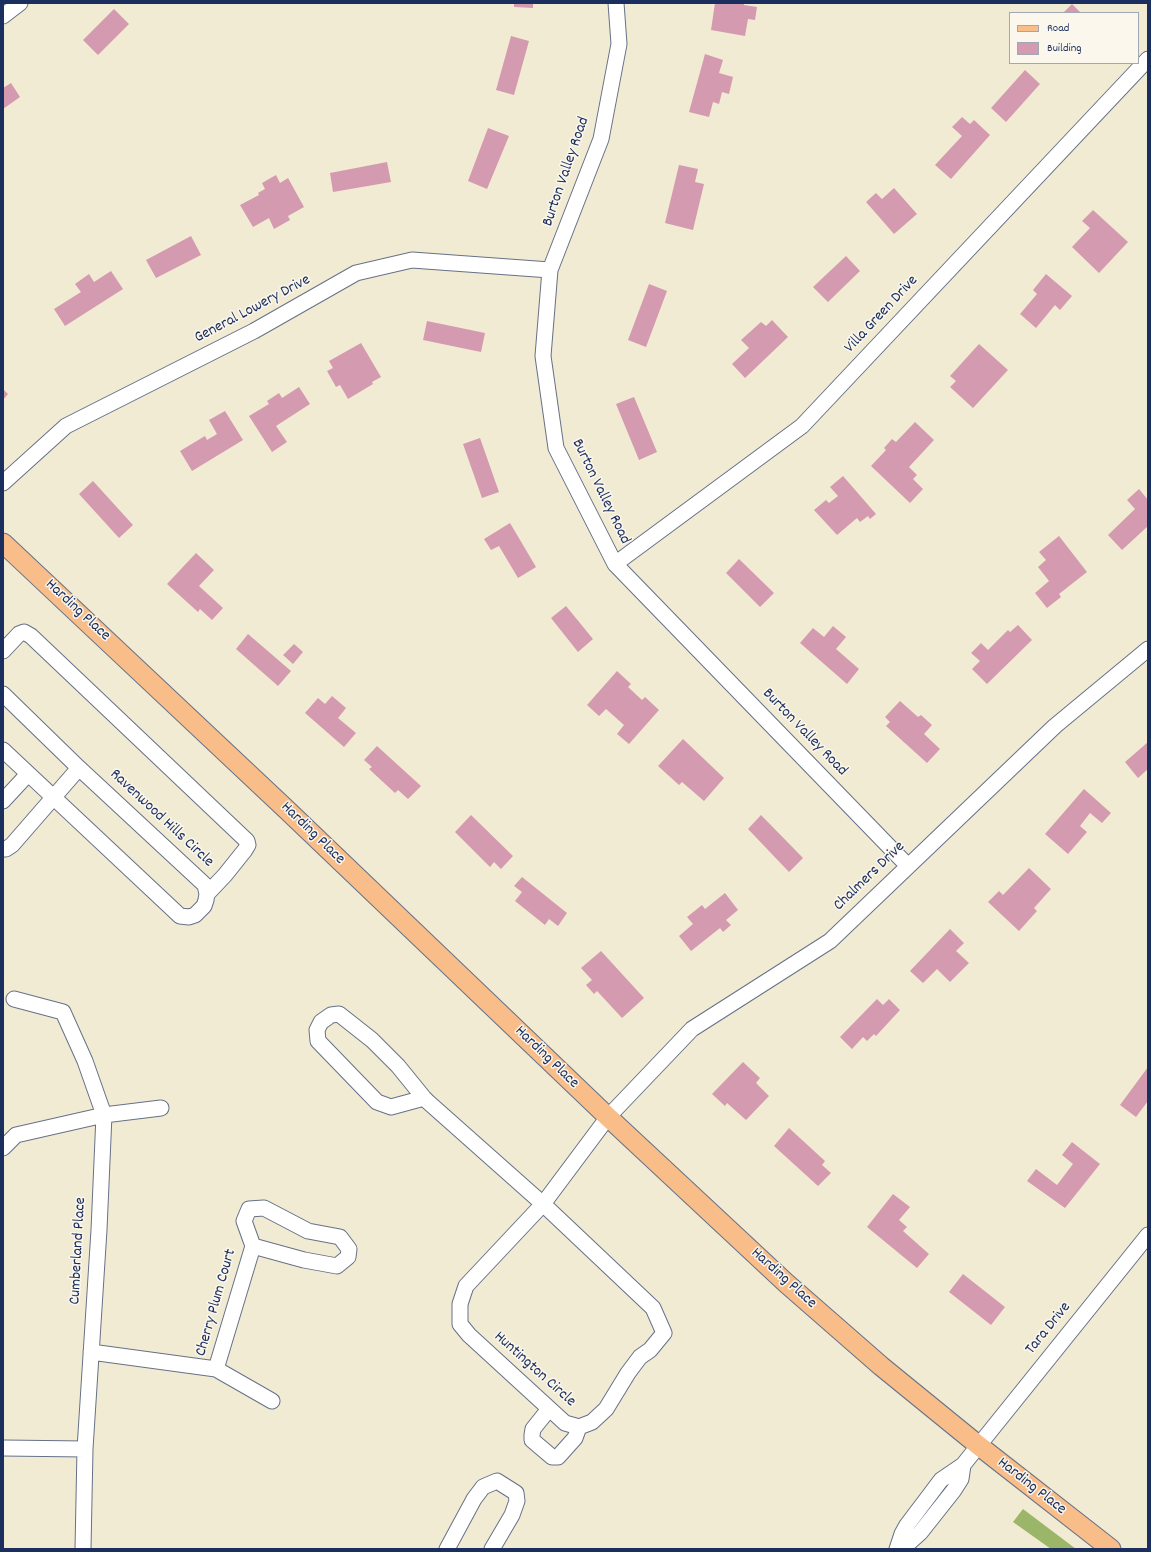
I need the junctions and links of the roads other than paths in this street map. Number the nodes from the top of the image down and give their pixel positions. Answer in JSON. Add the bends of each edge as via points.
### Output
{"nodes":[{"id":1,"x":20,"y":3,"type":"edge"},
{"id":2,"x":616,"y":3,"type":"edge"},
{"id":3,"x":3,"y":16,"type":"edge"},
{"id":4,"x":1148,"y":59,"type":"edge"},
{"id":5,"x":550,"y":270,"type":"junction"},
{"id":6,"x":3,"y":483,"type":"edge"},
{"id":7,"x":3,"y":543,"type":"edge"},
{"id":8,"x":615,"y":564,"type":"junction"},
{"id":9,"x":1148,"y":648,"type":"edge"},
{"id":10,"x":3,"y":651,"type":"edge"},
{"id":11,"x":3,"y":694,"type":"edge"},
{"id":12,"x":3,"y":750,"type":"edge"},
{"id":13,"x":79,"y":768,"type":"junction"},
{"id":14,"x":28,"y":774,"type":"junction"},
{"id":15,"x":54,"y":798,"type":"junction"},
{"id":16,"x":3,"y":801,"type":"edge"},
{"id":17,"x":3,"y":849,"type":"edge"},
{"id":18,"x":908,"y":866,"type":"junction"},
{"id":19,"x":207,"y":894,"type":"junction"},
{"id":20,"x":14,"y":999,"type":"dead end"},
{"id":21,"x":424,"y":1098,"type":"junction"},
{"id":22,"x":161,"y":1108,"type":"dead end"},
{"id":23,"x":104,"y":1115,"type":"junction"},
{"id":24,"x":608,"y":1117,"type":"junction"},
{"id":25,"x":3,"y":1148,"type":"edge"},
{"id":26,"x":543,"y":1204,"type":"junction"},
{"id":27,"x":1148,"y":1235,"type":"edge"},
{"id":28,"x":253,"y":1246,"type":"junction"},
{"id":29,"x":91,"y":1352,"type":"junction"},
{"id":30,"x":216,"y":1369,"type":"junction"},
{"id":31,"x":272,"y":1401,"type":"dead end"},
{"id":32,"x":549,"y":1409,"type":"junction"},
{"id":33,"x":579,"y":1427,"type":"junction"},
{"id":34,"x":978,"y":1445,"type":"junction"},
{"id":35,"x":3,"y":1448,"type":"edge"},
{"id":36,"x":85,"y":1449,"type":"junction"},
{"id":37,"x":83,"y":1549,"type":"edge"},
{"id":38,"x":447,"y":1549,"type":"edge"},
{"id":39,"x":492,"y":1549,"type":"edge"},
{"id":40,"x":898,"y":1549,"type":"edge"},
{"id":41,"x":1111,"y":1549,"type":"edge"}],
"edges":[{"from":1,"to":3,"type":"street"},
{"from":2,"to":5,"type":"street","name":"Burton Valley Road","via":[[619,44],[601,139]]},
{"from":4,"to":8,"type":"street","name":"Villa Green Drive","via":[[802,426]]},
{"from":5,"to":6,"type":"street","name":"General Lowery Drive","via":[[412,260],[356,273],[254,331],[66,426]]},
{"from":5,"to":8,"type":"street","name":"Burton Valley Road","via":[[543,356],[556,448]]},
{"from":7,"to":24,"type":"main road","name":"Harding Place"},
{"from":8,"to":18,"type":"street","name":"Burton Valley Road"},
{"from":9,"to":18,"type":"street","name":"Chalmers Drive","via":[[1055,726]]},
{"from":10,"to":19,"type":"street","via":[[19,634],[24,632],[31,636],[247,841],[245,850]]},
{"from":11,"to":13,"type":"street","name":"Ravenwood Hills Circle"},
{"from":12,"to":14,"type":"street","name":"Ravenwood Hills Circle"},
{"from":13,"to":15,"type":"street"},
{"from":13,"to":19,"type":"street","name":"Ravenwood Hills Circle","via":[[205,885]]},
{"from":14,"to":15,"type":"street","name":"Ravenwood Hills Circle"},
{"from":14,"to":16,"type":"street"},
{"from":15,"to":17,"type":"street","via":[[12,845]]},
{"from":15,"to":19,"type":"street","name":"Ravenwood Hills Circle","via":[[180,916],[195,915],[204,906]]},
{"from":18,"to":24,"type":"street","name":"Chalmers Drive","via":[[830,941],[692,1028]]},
{"from":20,"to":23,"type":"street","name":"Cumberland Place","via":[[63,1012],[85,1061]]},
{"from":21,"to":21,"type":"street","name":"Huntington Circle","via":[[398,1066],[372,1040],[340,1014],[331,1015],[321,1022],[317,1030],[318,1041],[377,1102],[391,1107]]},
{"from":21,"to":26,"type":"street","name":"Huntington Circle"},
{"from":22,"to":23,"type":"street"},
{"from":23,"to":25,"type":"street","via":[[16,1135]]},
{"from":23,"to":29,"type":"street","name":"Cumberland Place","via":[[100,1230]]},
{"from":24,"to":26,"type":"street","name":"Huntington Circle"},
{"from":24,"to":34,"type":"main road","name":"Harding Place","via":[[830,1322]]},
{"from":26,"to":32,"type":"street","name":"Huntington Circle","via":[[466,1286],[460,1304],[460,1324],[469,1336]]},
{"from":26,"to":33,"type":"street","name":"Huntington Circle","via":[[653,1308],[664,1333],[650,1350],[640,1357],[606,1409],[592,1422]]},
{"from":27,"to":34,"type":"street","name":"Tara Drive"},
{"from":28,"to":28,"type":"street","name":"Cherry Plum Court","via":[[337,1266],[348,1257],[349,1248],[340,1237],[308,1231],[264,1208],[249,1209],[244,1221]]},
{"from":28,"to":30,"type":"street","name":"Cherry Plum Court"},
{"from":29,"to":30,"type":"street"},
{"from":29,"to":36,"type":"street","name":"Cumberland Place"},
{"from":30,"to":31,"type":"street"},
{"from":32,"to":33,"type":"street","name":"Huntington Circle","via":[[565,1423]]},
{"from":32,"to":33,"type":"street","via":[[533,1429],[532,1440],[552,1457],[558,1458],[575,1438]]},
{"from":34,"to":40,"type":"street","name":"Tara Drive","via":[[963,1465],[961,1479],[954,1490],[920,1533]]},
{"from":34,"to":41,"type":"main road","name":"Harding Place"},
{"from":35,"to":36,"type":"street"},
{"from":36,"to":37,"type":"street","name":"Cumberland Place"},
{"from":38,"to":39,"type":"street","via":[[474,1499],[483,1487],[497,1481],[516,1493],[518,1501]]}]}
